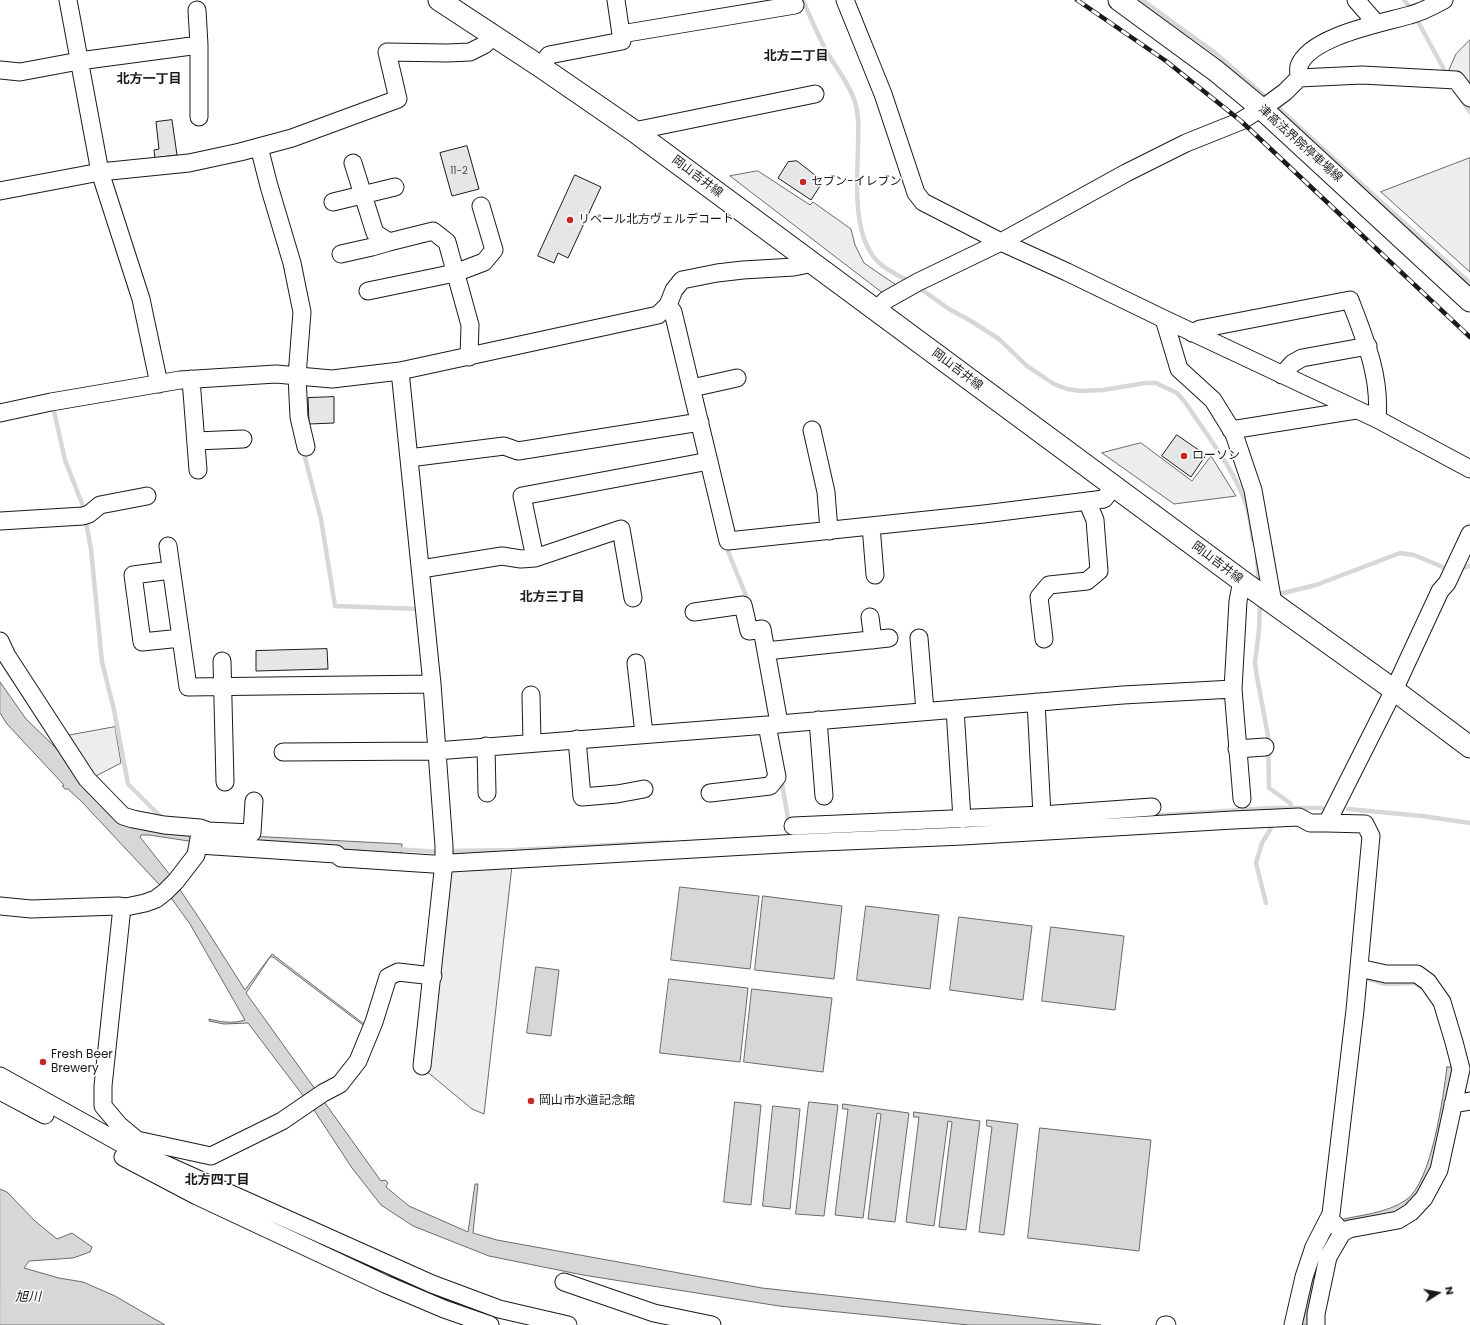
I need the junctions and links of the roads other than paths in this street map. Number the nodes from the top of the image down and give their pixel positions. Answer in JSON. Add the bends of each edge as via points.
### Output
{"nodes":[{"id":1,"x":68,"y":0,"type":"edge"},
{"id":2,"x":439,"y":0,"type":"edge"},
{"id":3,"x":616,"y":0,"type":"edge"},
{"id":4,"x":845,"y":0,"type":"edge"},
{"id":5,"x":1119,"y":0,"type":"edge"},
{"id":6,"x":1356,"y":0,"type":"edge"},
{"id":7,"x":1444,"y":0,"type":"edge"},
{"id":8,"x":762,"y":5,"type":"edge"},
{"id":9,"x":795,"y":5,"type":"dead end"},
{"id":10,"x":197,"y":10,"type":"dead end"},
{"id":11,"x":1376,"y":23,"type":"junction"},
{"id":12,"x":621,"y":34,"type":"junction"},
{"id":13,"x":494,"y":36,"type":"junction"},
{"id":14,"x":199,"y":45,"type":"junction"},
{"id":15,"x":79,"y":61,"type":"junction"},
{"id":16,"x":541,"y":67,"type":"junction"},
{"id":17,"x":0,"y":70,"type":"edge"},
{"id":18,"x":1299,"y":78,"type":"junction"},
{"id":19,"x":815,"y":94,"type":"dead end"},
{"id":20,"x":1470,"y":98,"type":"edge"},
{"id":21,"x":1268,"y":104,"type":"junction"},
{"id":22,"x":199,"y":117,"type":"dead end"},
{"id":23,"x":634,"y":131,"type":"junction"},
{"id":24,"x":259,"y":147,"type":"junction"},
{"id":25,"x":353,"y":163,"type":"dead end"},
{"id":26,"x":100,"y":172,"type":"junction"},
{"id":27,"x":395,"y":187,"type":"dead end"},
{"id":28,"x":0,"y":192,"type":"edge"},
{"id":29,"x":363,"y":196,"type":"junction"},
{"id":30,"x":333,"y":202,"type":"dead end"},
{"id":31,"x":481,"y":206,"type":"dead end"},
{"id":32,"x":389,"y":242,"type":"junction"},
{"id":33,"x":1001,"y":242,"type":"junction"},
{"id":34,"x":342,"y":254,"type":"dead end"},
{"id":35,"x":810,"y":262,"type":"junction"},
{"id":36,"x":455,"y":273,"type":"junction"},
{"id":37,"x":368,"y":291,"type":"dead end"},
{"id":38,"x":1470,"y":301,"type":"edge"},
{"id":39,"x":668,"y":305,"type":"junction"},
{"id":40,"x":876,"y":310,"type":"junction"},
{"id":41,"x":1164,"y":319,"type":"junction"},
{"id":42,"x":1192,"y":332,"type":"junction"},
{"id":43,"x":1368,"y":346,"type":"junction"},
{"id":44,"x":469,"y":357,"type":"junction"},
{"id":45,"x":400,"y":371,"type":"junction"},
{"id":46,"x":1282,"y":375,"type":"junction"},
{"id":47,"x":297,"y":376,"type":"junction"},
{"id":48,"x":737,"y":378,"type":"dead end"},
{"id":49,"x":191,"y":379,"type":"junction"},
{"id":50,"x":159,"y":384,"type":"junction"},
{"id":51,"x":692,"y":388,"type":"junction"},
{"id":52,"x":1356,"y":410,"type":"junction"},
{"id":53,"x":0,"y":413,"type":"edge"},
{"id":54,"x":1378,"y":419,"type":"junction"},
{"id":55,"x":696,"y":422,"type":"junction"},
{"id":56,"x":812,"y":430,"type":"dead end"},
{"id":57,"x":1232,"y":430,"type":"junction"},
{"id":58,"x":243,"y":439,"type":"dead end"},
{"id":59,"x":196,"y":441,"type":"junction"},
{"id":60,"x":306,"y":447,"type":"dead end"},
{"id":61,"x":409,"y":458,"type":"junction"},
{"id":62,"x":706,"y":461,"type":"junction"},
{"id":63,"x":1470,"y":469,"type":"edge"},
{"id":64,"x":198,"y":470,"type":"dead end"},
{"id":65,"x":1114,"y":486,"type":"junction"},
{"id":66,"x":147,"y":496,"type":"dead end"},
{"id":67,"x":1087,"y":501,"type":"junction"},
{"id":68,"x":0,"y":521,"type":"edge"},
{"id":69,"x":871,"y":526,"type":"junction"},
{"id":70,"x":829,"y":531,"type":"junction"},
{"id":71,"x":1470,"y":534,"type":"edge"},
{"id":72,"x":168,"y":546,"type":"dead end"},
{"id":73,"x":535,"y":558,"type":"junction"},
{"id":74,"x":421,"y":569,"type":"junction"},
{"id":75,"x":171,"y":570,"type":"junction"},
{"id":76,"x":875,"y":575,"type":"dead end"},
{"id":77,"x":1246,"y":584,"type":"junction"},
{"id":78,"x":633,"y":598,"type":"dead end"},
{"id":79,"x":1271,"y":599,"type":"junction"},
{"id":80,"x":694,"y":612,"type":"dead end"},
{"id":81,"x":870,"y":617,"type":"dead end"},
{"id":82,"x":181,"y":638,"type":"junction"},
{"id":83,"x":919,"y":638,"type":"dead end"},
{"id":84,"x":1044,"y":639,"type":"dead end"},
{"id":85,"x":0,"y":641,"type":"edge"},
{"id":86,"x":766,"y":651,"type":"junction"},
{"id":87,"x":222,"y":661,"type":"dead end"},
{"id":88,"x":636,"y":663,"type":"dead end"},
{"id":89,"x":427,"y":684,"type":"junction"},
{"id":90,"x":224,"y":687,"type":"junction"},
{"id":91,"x":1233,"y":689,"type":"junction"},
{"id":92,"x":1394,"y":690,"type":"junction"},
{"id":93,"x":531,"y":695,"type":"dead end"},
{"id":94,"x":1036,"y":702,"type":"junction"},
{"id":95,"x":955,"y":709,"type":"junction"},
{"id":96,"x":925,"y":711,"type":"junction"},
{"id":97,"x":818,"y":720,"type":"junction"},
{"id":98,"x":773,"y":724,"type":"junction"},
{"id":99,"x":644,"y":734,"type":"junction"},
{"id":100,"x":577,"y":739,"type":"junction"},
{"id":101,"x":532,"y":743,"type":"junction"},
{"id":102,"x":486,"y":746,"type":"junction"},
{"id":103,"x":1265,"y":747,"type":"dead end"},
{"id":104,"x":1470,"y":747,"type":"edge"},
{"id":105,"x":1237,"y":749,"type":"junction"},
{"id":106,"x":432,"y":751,"type":"junction"},
{"id":107,"x":284,"y":752,"type":"dead end"},
{"id":108,"x":225,"y":782,"type":"dead end"},
{"id":109,"x":644,"y":789,"type":"dead end"},
{"id":110,"x":487,"y":793,"type":"dead end"},
{"id":111,"x":710,"y":793,"type":"dead end"},
{"id":112,"x":824,"y":796,"type":"dead end"},
{"id":113,"x":1242,"y":799,"type":"dead end"},
{"id":114,"x":254,"y":801,"type":"dead end"},
{"id":115,"x":1152,"y":807,"type":"dead end"},
{"id":116,"x":1042,"y":815,"type":"junction"},
{"id":117,"x":962,"y":819,"type":"junction"},
{"id":118,"x":1327,"y":823,"type":"junction"},
{"id":119,"x":793,"y":826,"type":"dead end"},
{"id":120,"x":832,"y":833,"type":"junction"},
{"id":121,"x":199,"y":837,"type":"junction"},
{"id":122,"x":444,"y":855,"type":"junction"},
{"id":123,"x":0,"y":906,"type":"edge"},
{"id":124,"x":122,"y":907,"type":"junction"},
{"id":125,"x":1359,"y":968,"type":"junction"},
{"id":126,"x":433,"y":976,"type":"junction"},
{"id":127,"x":422,"y":1066,"type":"dead end"},
{"id":128,"x":0,"y":1076,"type":"edge"},
{"id":129,"x":0,"y":1090,"type":"edge"},
{"id":130,"x":1470,"y":1101,"type":"edge"},
{"id":131,"x":1453,"y":1104,"type":"junction"},
{"id":132,"x":135,"y":1145,"type":"junction"},
{"id":133,"x":1329,"y":1216,"type":"junction"},
{"id":134,"x":1342,"y":1233,"type":"junction"},
{"id":135,"x":564,"y":1282,"type":"dead end"},
{"id":136,"x":490,"y":1325,"type":"edge"},
{"id":137,"x":568,"y":1325,"type":"edge"},
{"id":138,"x":712,"y":1325,"type":"edge"},
{"id":139,"x":1294,"y":1325,"type":"edge"},
{"id":140,"x":1316,"y":1325,"type":"edge"}],
"edges":[{"from":1,"to":15,"type":"street"},
{"from":2,"to":13,"type":"main road","name":"岡山吉井線"},
{"from":3,"to":12,"type":"street"},
{"from":4,"to":33,"type":"street","via":[[883,94],[916,193],[930,207]]},
{"from":5,"to":21,"type":"main road","name":"津高法界院停車場線","via":[[1216,71]]},
{"from":6,"to":11,"type":"street"},
{"from":7,"to":11,"type":"street","via":[[1414,14]]},
{"from":8,"to":9,"type":"street"},
{"from":8,"to":12,"type":"street"},
{"from":10,"to":14,"type":"street"},
{"from":11,"to":18,"type":"street","via":[[1336,36],[1310,51],[1299,67]]},
{"from":12,"to":16,"type":"street","via":[[622,41],[549,55]]},
{"from":13,"to":16,"type":"main road","name":"岡山吉井線"},
{"from":13,"to":24,"type":"street","via":[[470,52],[387,52],[398,99],[292,138]]},
{"from":14,"to":15,"type":"street"},
{"from":14,"to":22,"type":"street"},
{"from":15,"to":17,"type":"street","via":[[20,72]]},
{"from":15,"to":26,"type":"street"},
{"from":16,"to":23,"type":"main road","name":"岡山吉井線"},
{"from":18,"to":20,"type":"street","via":[[1362,74],[1456,80]]},
{"from":18,"to":21,"type":"street"},
{"from":19,"to":23,"type":"street"},
{"from":21,"to":33,"type":"street","via":[[1240,121],[1186,143],[1126,173]]},
{"from":21,"to":38,"type":"main road","name":"津高法界院停車場線"},
{"from":23,"to":35,"type":"main road","name":"岡山吉井線"},
{"from":24,"to":26,"type":"street","via":[[189,163]]},
{"from":24,"to":47,"type":"street","via":[[292,263],[302,312]]},
{"from":25,"to":29,"type":"street"},
{"from":26,"to":28,"type":"street"},
{"from":26,"to":50,"type":"street","via":[[141,299]]},
{"from":27,"to":29,"type":"street"},
{"from":29,"to":30,"type":"street"},
{"from":29,"to":32,"type":"street","via":[[375,233]]},
{"from":31,"to":36,"type":"street","via":[[494,250],[484,262]]},
{"from":32,"to":34,"type":"street"},
{"from":32,"to":36,"type":"street","via":[[433,232],[446,242]]},
{"from":33,"to":40,"type":"street","via":[[886,300]]},
{"from":33,"to":41,"type":"street"},
{"from":35,"to":39,"type":"street","via":[[794,267],[717,273],[682,280],[674,290]]},
{"from":35,"to":40,"type":"main road","name":"岡山吉井線"},
{"from":36,"to":37,"type":"street"},
{"from":36,"to":44,"type":"street","via":[[470,325]]},
{"from":39,"to":44,"type":"street","via":[[658,315]]},
{"from":39,"to":51,"type":"street","via":[[673,312]]},
{"from":40,"to":65,"type":"main road","name":"岡山吉井線"},
{"from":41,"to":42,"type":"street"},
{"from":41,"to":57,"type":"street","via":[[1179,369],[1213,400]]},
{"from":42,"to":43,"type":"street","via":[[1350,300]]},
{"from":42,"to":46,"type":"street"},
{"from":43,"to":46,"type":"street","via":[[1302,358],[1293,363]]},
{"from":43,"to":54,"type":"street","via":[[1376,378]]},
{"from":44,"to":45,"type":"street"},
{"from":45,"to":47,"type":"street","via":[[332,379]]},
{"from":45,"to":61,"type":"street"},
{"from":46,"to":52,"type":"street"},
{"from":47,"to":49,"type":"street","via":[[276,374]]},
{"from":47,"to":60,"type":"street","via":[[299,417]]},
{"from":48,"to":51,"type":"street"},
{"from":49,"to":50,"type":"street"},
{"from":49,"to":59,"type":"street"},
{"from":50,"to":53,"type":"street"},
{"from":51,"to":55,"type":"street"},
{"from":52,"to":54,"type":"street"},
{"from":52,"to":57,"type":"street"},
{"from":54,"to":63,"type":"street"},
{"from":55,"to":61,"type":"street","via":[[518,451],[504,446]]},
{"from":55,"to":62,"type":"street"},
{"from":56,"to":70,"type":"street","via":[[826,492]]},
{"from":57,"to":79,"type":"street","via":[[1253,490]]},
{"from":58,"to":59,"type":"street"},
{"from":59,"to":64,"type":"street"},
{"from":61,"to":74,"type":"street"},
{"from":62,"to":70,"type":"street","via":[[728,541]]},
{"from":62,"to":73,"type":"street","via":[[522,496]]},
{"from":65,"to":67,"type":"street","via":[[1104,499]]},
{"from":65,"to":77,"type":"main road","name":"岡山吉井線"},
{"from":66,"to":68,"type":"street","via":[[100,505],[86,515]]},
{"from":67,"to":69,"type":"street"},
{"from":67,"to":84,"type":"street","via":[[1095,520],[1099,571],[1087,581],[1049,585],[1039,597]]},
{"from":69,"to":70,"type":"street"},
{"from":69,"to":76,"type":"street"},
{"from":71,"to":92,"type":"street","via":[[1440,591]]},
{"from":72,"to":75,"type":"street"},
{"from":73,"to":74,"type":"street","via":[[502,556]]},
{"from":73,"to":78,"type":"street","via":[[621,529]]},
{"from":74,"to":89,"type":"street"},
{"from":75,"to":82,"type":"street"},
{"from":75,"to":82,"type":"street","via":[[133,575],[142,642]]},
{"from":77,"to":79,"type":"main road","name":"岡山吉井線"},
{"from":77,"to":91,"type":"street","via":[[1238,601]]},
{"from":79,"to":92,"type":"main road","name":"岡山吉井線"},
{"from":80,"to":86,"type":"street","via":[[743,605],[749,631],[762,629]]},
{"from":81,"to":86,"type":"street","via":[[881,639]]},
{"from":82,"to":90,"type":"street","via":[[188,687]]},
{"from":83,"to":96,"type":"street"},
{"from":85,"to":121,"type":"street","via":[[87,778],[123,816],[164,825]]},
{"from":86,"to":98,"type":"street"},
{"from":87,"to":90,"type":"street"},
{"from":88,"to":99,"type":"street"},
{"from":89,"to":90,"type":"street"},
{"from":89,"to":106,"type":"street"},
{"from":90,"to":108,"type":"street"},
{"from":91,"to":94,"type":"street","via":[[1123,694]]},
{"from":91,"to":105,"type":"street"},
{"from":92,"to":104,"type":"main road","name":"岡山吉井線"},
{"from":92,"to":118,"type":"street"},
{"from":93,"to":101,"type":"street"},
{"from":94,"to":95,"type":"street"},
{"from":94,"to":116,"type":"street"},
{"from":95,"to":96,"type":"street"},
{"from":95,"to":117,"type":"street"},
{"from":96,"to":97,"type":"street"},
{"from":97,"to":98,"type":"street"},
{"from":97,"to":112,"type":"street"},
{"from":98,"to":99,"type":"street"},
{"from":98,"to":111,"type":"street","via":[[777,777],[770,786]]},
{"from":99,"to":100,"type":"street"},
{"from":100,"to":101,"type":"street"},
{"from":100,"to":109,"type":"street","via":[[582,797]]},
{"from":101,"to":102,"type":"street"},
{"from":102,"to":106,"type":"street"},
{"from":102,"to":110,"type":"street"},
{"from":103,"to":105,"type":"street"},
{"from":105,"to":113,"type":"street"},
{"from":106,"to":107,"type":"street"},
{"from":106,"to":122,"type":"street"},
{"from":114,"to":121,"type":"street","via":[[252,833],[208,830]]},
{"from":115,"to":116,"type":"street"},
{"from":116,"to":117,"type":"street"},
{"from":117,"to":120,"type":"street"},
{"from":118,"to":120,"type":"street","via":[[1310,823],[1300,817],[963,836]]},
{"from":118,"to":125,"type":"street","via":[[1365,824],[1371,836]]},
{"from":119,"to":120,"type":"street"},
{"from":120,"to":122,"type":"street"},
{"from":121,"to":122,"type":"street","via":[[336,854],[341,858],[433,864]]},
{"from":121,"to":124,"type":"street","via":[[196,855],[170,887],[156,899]]},
{"from":122,"to":126,"type":"street"},
{"from":123,"to":124,"type":"street","via":[[31,909]]},
{"from":124,"to":132,"type":"street","via":[[103,1106]]},
{"from":125,"to":131,"type":"street","via":[[1386,974],[1417,974],[1428,982],[1442,1002],[1461,1069]]},
{"from":125,"to":133,"type":"street"},
{"from":126,"to":127,"type":"street"},
{"from":126,"to":132,"type":"street","via":[[398,972],[388,977],[358,1061],[340,1084],[282,1121],[211,1156]]},
{"from":128,"to":132,"type":"street"},
{"from":129,"to":136,"type":"street","via":[[197,1196],[385,1284]]},
{"from":130,"to":131,"type":"street"},
{"from":131,"to":134,"type":"street","via":[[1439,1170],[1424,1198],[1411,1212],[1398,1220],[1349,1229]]},
{"from":132,"to":137,"type":"street","via":[[432,1284],[499,1309]]},
{"from":133,"to":134,"type":"street"},
{"from":133,"to":139,"type":"street","via":[[1314,1247],[1304,1277]]},
{"from":134,"to":140,"type":"street","via":[[1328,1257]]},
{"from":135,"to":138,"type":"street","via":[[654,1313]]}]}
